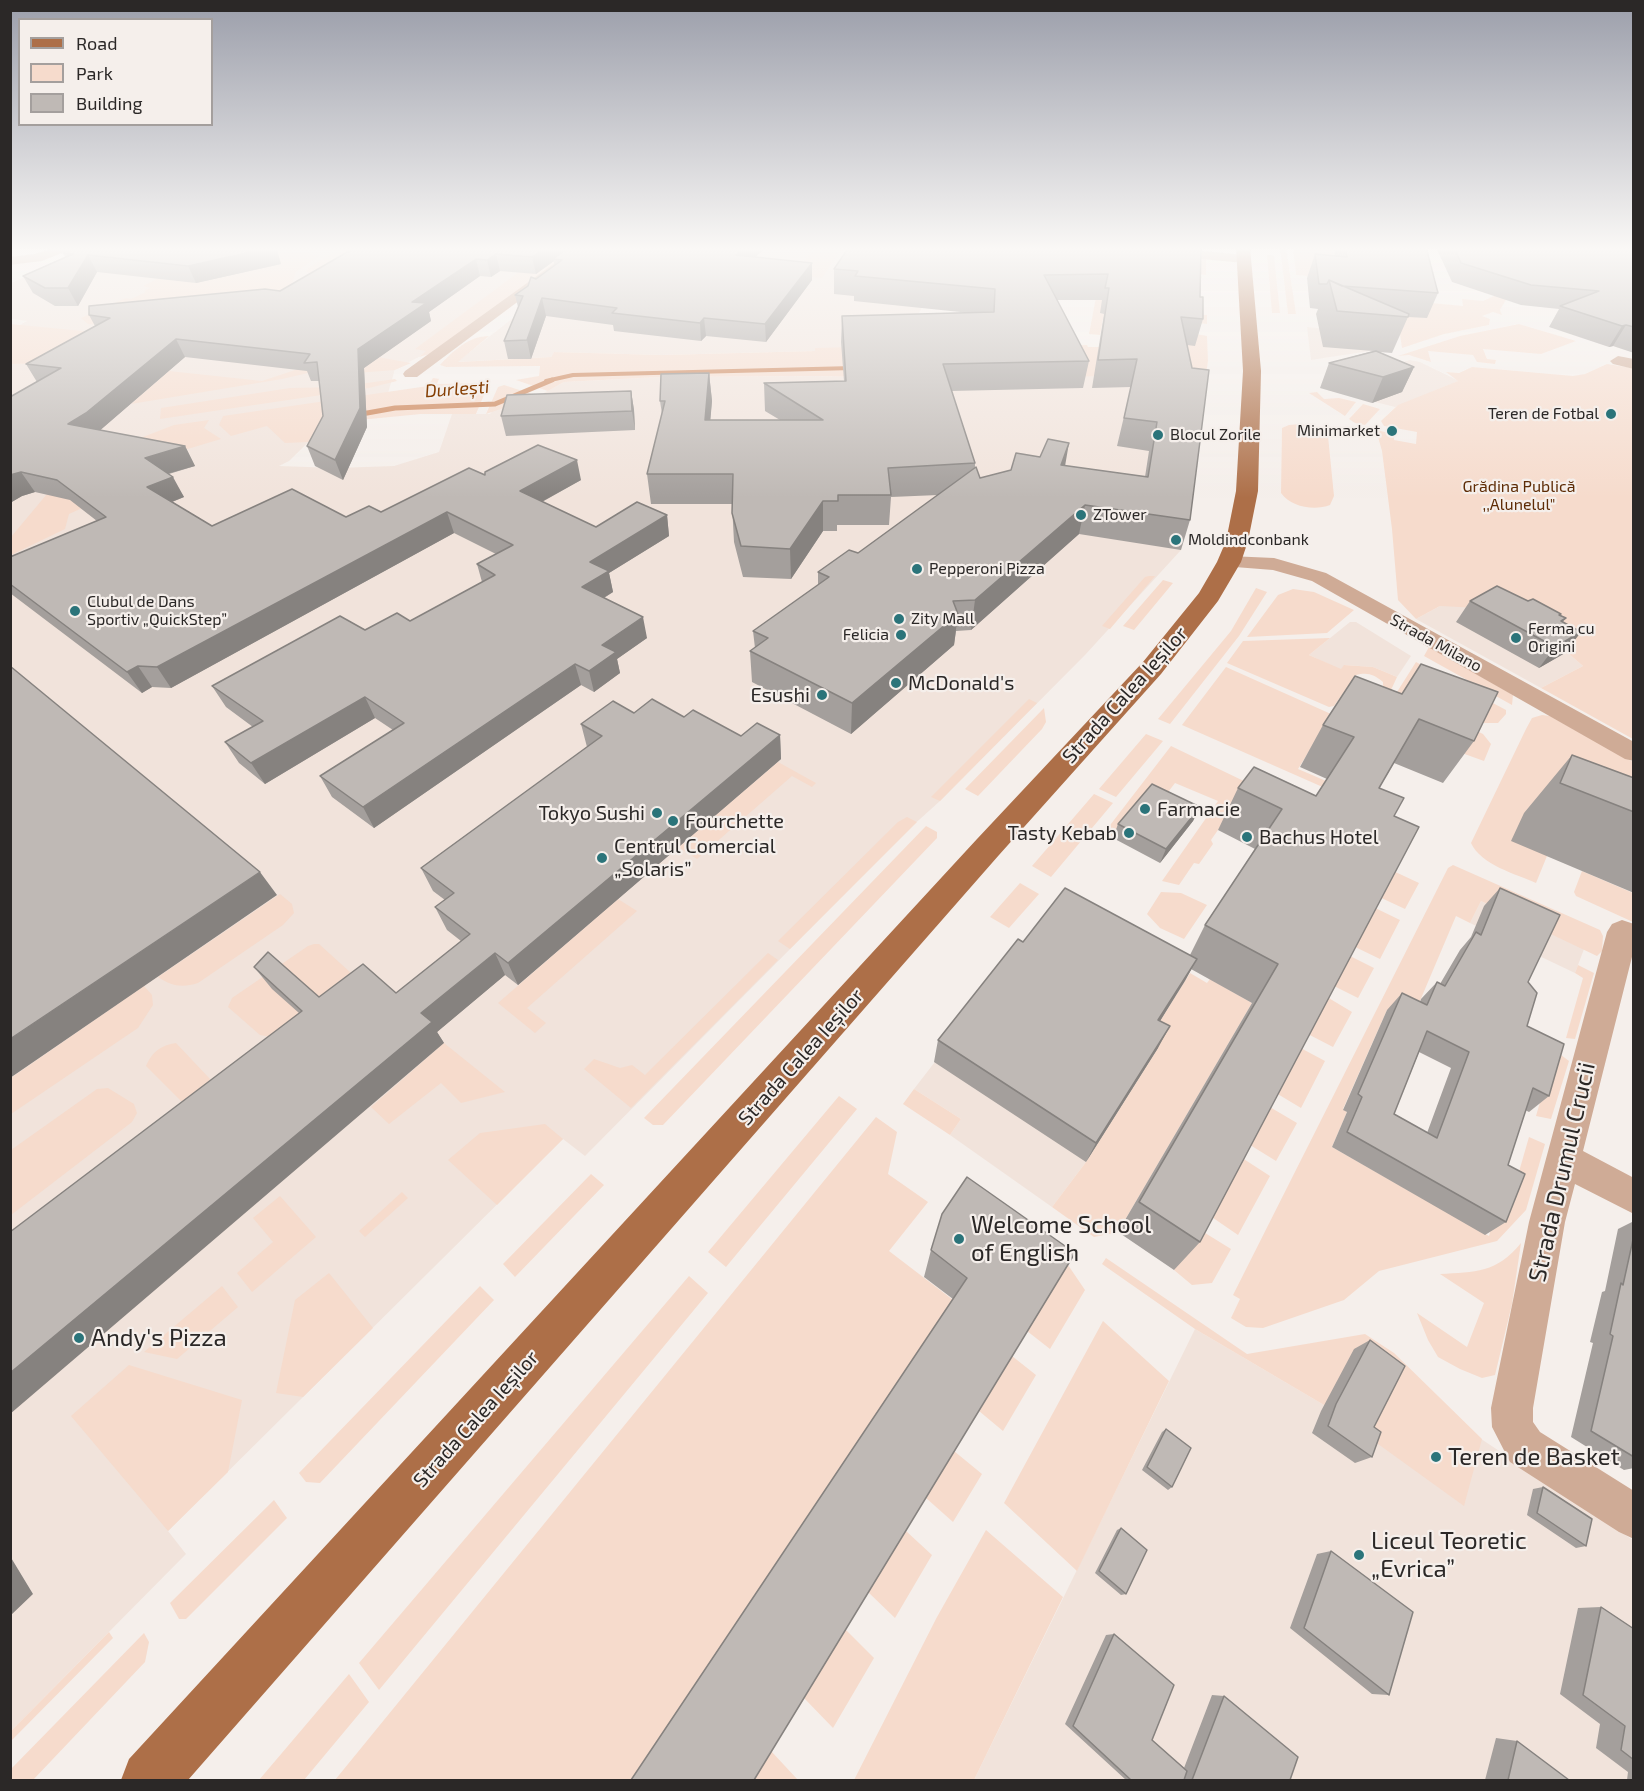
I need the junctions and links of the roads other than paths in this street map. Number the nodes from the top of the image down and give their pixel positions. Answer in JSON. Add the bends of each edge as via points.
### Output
{"nodes":[{"id":1,"x":470,"y":331,"type":"edge"},
{"id":2,"x":1249,"y":331,"type":"edge"},
{"id":3,"x":411,"y":374,"type":"dead end"},
{"id":4,"x":1229,"y":562,"type":"junction"},
{"id":5,"x":1634,"y":753,"type":"edge"},
{"id":6,"x":1634,"y":937,"type":"edge"},
{"id":7,"x":1562,"y":1159,"type":"junction"},
{"id":8,"x":1634,"y":1197,"type":"edge"},
{"id":9,"x":1634,"y":1517,"type":"edge"},
{"id":10,"x":150,"y":1780,"type":"edge"}],
"edges":[{"from":1,"to":3,"type":"street"},
{"from":2,"to":4,"type":"main road","name":"Strada Calea Ieșilor","via":[[1251,434],[1245,507]]},
{"from":4,"to":5,"type":"street","name":"Strada Milano","via":[[1274,564],[1319,577]]},
{"from":4,"to":10,"type":"main road","name":"Strada Calea Ieșilor","via":[[1209,596],[1152,668]]},
{"from":6,"to":7,"type":"street","name":"Strada Drumul Crucii","via":[[1622,932]]},
{"from":7,"to":8,"type":"street"},
{"from":7,"to":9,"type":"street","name":"Strada Drumul Crucii","via":[[1512,1408],[1513,1427],[1525,1447]]}]}
